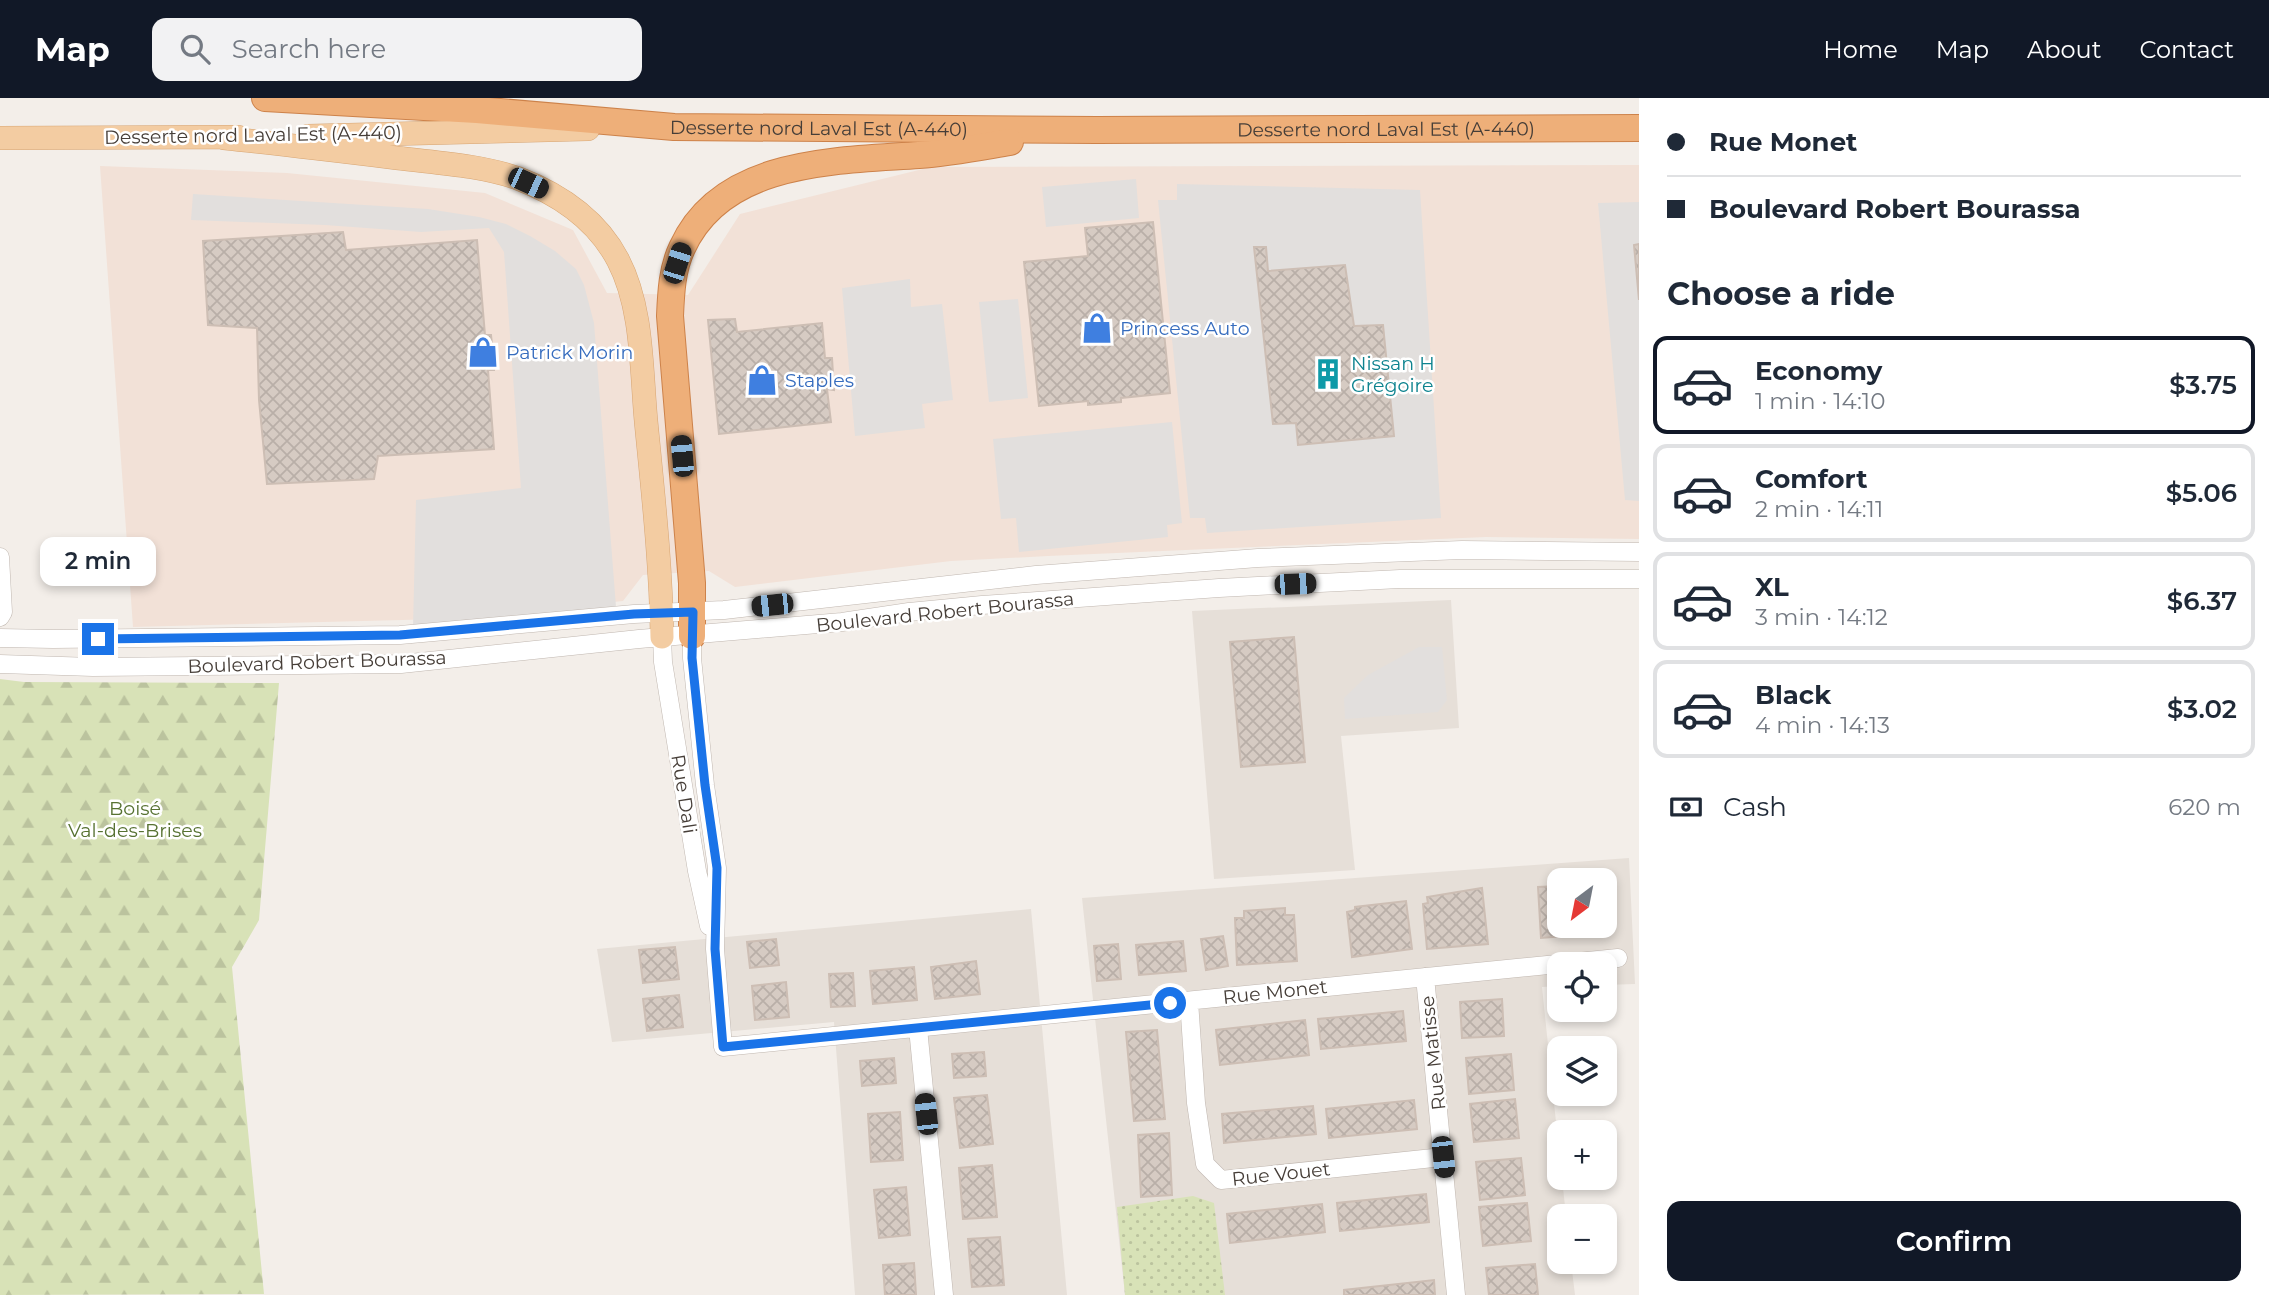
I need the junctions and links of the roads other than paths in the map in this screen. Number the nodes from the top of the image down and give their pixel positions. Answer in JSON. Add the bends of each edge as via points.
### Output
{"nodes":[{"id":1,"x":265,"y":98,"type":"edge"},
{"id":2,"x":674,"y":127,"type":"junction"},
{"id":3,"x":1639,"y":128,"type":"edge"},
{"id":4,"x":1097,"y":130,"type":"junction"},
{"id":5,"x":0,"y":138,"type":"edge"},
{"id":6,"x":224,"y":138,"type":"junction"},
{"id":7,"x":1639,"y":552,"type":"edge"},
{"id":8,"x":0,"y":556,"type":"edge"},
{"id":9,"x":1639,"y":579,"type":"edge"},
{"id":10,"x":662,"y":613,"type":"junction"},
{"id":11,"x":0,"y":617,"type":"edge"},
{"id":12,"x":692,"y":624,"type":"junction"},
{"id":13,"x":662,"y":637,"type":"junction"},
{"id":14,"x":0,"y":638,"type":"edge"},
{"id":15,"x":0,"y":664,"type":"edge"},
{"id":16,"x":715,"y":949,"type":"junction"},
{"id":17,"x":1618,"y":958,"type":"dead end"},
{"id":18,"x":1425,"y":977,"type":"junction"},
{"id":19,"x":1189,"y":1001,"type":"junction"},
{"id":20,"x":918,"y":1028,"type":"junction"},
{"id":21,"x":723,"y":1047,"type":"joint"},
{"id":22,"x":1443,"y":1157,"type":"junction"},
{"id":23,"x":944,"y":1295,"type":"edge"},
{"id":24,"x":1456,"y":1295,"type":"edge"}],
"edges":[{"from":1,"to":2,"type":"highway"},
{"from":2,"to":4,"type":"highway","name":"Desserte nord Laval Est (A-440)"},
{"from":2,"to":6,"type":"main road","name":"Desserte nord Laval Est (A-440)"},
{"from":3,"to":4,"type":"highway","name":"Desserte nord Laval Est (A-440)"},
{"from":4,"to":12,"type":"highway","via":[[784,171],[739,187],[702,217],[677,263],[670,316]]},
{"from":5,"to":6,"type":"main road","name":"Desserte nord Laval Est (A-440)"},
{"from":6,"to":10,"type":"main road","via":[[499,173],[555,196],[597,230],[618,261],[634,309]]},
{"from":7,"to":12,"type":"street","name":"Boulevard Robert Bourassa","via":[[1462,550],[1226,559],[884,590]]},
{"from":8,"to":11,"type":"street"},
{"from":9,"to":12,"type":"street","name":"Boulevard Robert Bourassa","via":[[1413,579],[1232,587],[982,605],[842,622]]},
{"from":10,"to":12,"type":"street","name":"Boulevard Robert Bourassa"},
{"from":10,"to":13,"type":"main road"},
{"from":10,"to":14,"type":"street","name":"Boulevard Robert Bourassa","via":[[400,635]]},
{"from":12,"to":13,"type":"street","name":"Boulevard Robert Bourassa"},
{"from":12,"to":16,"type":"street","name":"Rue Dali","via":[[717,868]]},
{"from":13,"to":15,"type":"street","name":"Boulevard Robert Bourassa","via":[[401,664]]},
{"from":13,"to":16,"type":"street","name":"Rue Dali","via":[[697,872]]},
{"from":16,"to":21,"type":"street","name":"Rue Dali"},
{"from":17,"to":18,"type":"street","name":"Rue Monet"},
{"from":18,"to":19,"type":"street","name":"Rue Monet"},
{"from":18,"to":22,"type":"street","name":"Rue Matisse"},
{"from":19,"to":20,"type":"street","name":"Rue Monet"},
{"from":19,"to":22,"type":"street","name":"Rue Vouet","via":[[1205,1164],[1221,1180]]},
{"from":20,"to":21,"type":"street","name":"Rue Monet"},
{"from":20,"to":23,"type":"street"},
{"from":22,"to":24,"type":"street","name":"Rue Matisse"}]}
